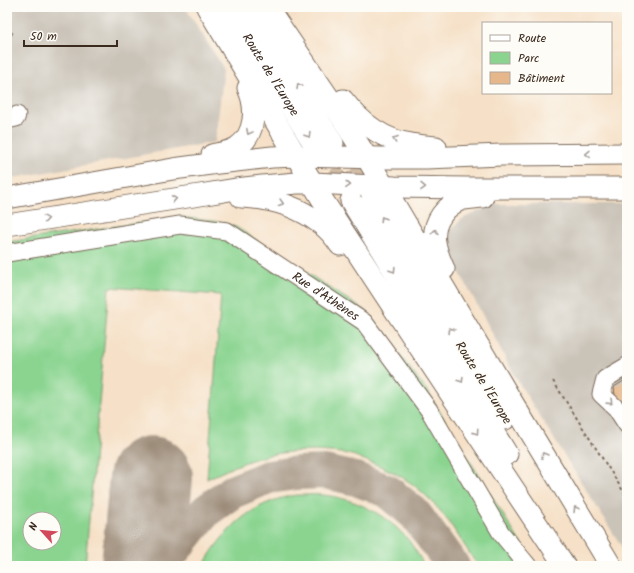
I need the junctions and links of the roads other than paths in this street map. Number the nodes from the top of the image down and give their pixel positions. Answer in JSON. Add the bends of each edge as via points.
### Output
{"nodes":[{"id":1,"x":207,"y":7,"type":"edge"},
{"id":2,"x":228,"y":7,"type":"edge"},
{"id":3,"x":249,"y":7,"type":"edge"},
{"id":4,"x":267,"y":7,"type":"edge"},
{"id":5,"x":627,"y":154,"type":"edge"},
{"id":6,"x":502,"y":155,"type":"junction"},
{"id":7,"x":296,"y":156,"type":"junction"},
{"id":8,"x":368,"y":158,"type":"junction"},
{"id":9,"x":313,"y":183,"type":"junction"},
{"id":10,"x":627,"y":188,"type":"edge"},
{"id":11,"x":56,"y":189,"type":"junction"},
{"id":12,"x":7,"y":194,"type":"edge"},
{"id":13,"x":200,"y":195,"type":"junction"},
{"id":14,"x":369,"y":196,"type":"junction"},
{"id":15,"x":7,"y":198,"type":"edge"},
{"id":16,"x":7,"y":225,"type":"edge"},
{"id":17,"x":7,"y":252,"type":"edge"},
{"id":18,"x":418,"y":345,"type":"junction"},
{"id":19,"x":479,"y":346,"type":"junction"},
{"id":20,"x":627,"y":366,"type":"edge"},
{"id":21,"x":627,"y":425,"type":"edge"},
{"id":22,"x":528,"y":566,"type":"edge"},
{"id":23,"x":565,"y":566,"type":"edge"},
{"id":24,"x":575,"y":566,"type":"edge"},
{"id":25,"x":596,"y":566,"type":"edge"},
{"id":26,"x":612,"y":566,"type":"edge"}],
"edges":[{"from":1,"to":7,"type":"main road"},
{"from":1,"to":11,"type":"main road","one_way":true,"via":[[250,92],[254,105],[252,127],[244,140],[229,152]]},
{"from":2,"to":3,"type":"main road","name":"Route de l'Europe","one_way":true,"via":[[324,143],[276,50]]},
{"from":6,"to":4,"type":"main road","one_way":true,"via":[[411,144],[379,133],[351,111]]},
{"from":4,"to":8,"type":"main road"},
{"from":5,"to":6,"type":"main road","one_way":true},
{"from":6,"to":8,"type":"main road"},
{"from":7,"to":8,"type":"main road"},
{"from":7,"to":9,"type":"main road"},
{"from":7,"to":11,"type":"main road","via":[[173,169]]},
{"from":8,"to":14,"type":"main road"},
{"from":9,"to":13,"type":"main road","via":[[262,186]]},
{"from":9,"to":14,"type":"main road","one_way":true},
{"from":9,"to":18,"type":"main road"},
{"from":14,"to":10,"type":"main road","one_way":true,"via":[[467,188]]},
{"from":19,"to":10,"type":"main road","one_way":true,"via":[[439,259],[434,240],[436,225],[442,213],[464,199]]},
{"from":11,"to":12,"type":"lane"},
{"from":11,"to":15,"type":"main road"},
{"from":16,"to":13,"type":"main road","one_way":true},
{"from":13,"to":18,"type":"main road","one_way":true,"via":[[268,200],[299,210],[322,225],[332,234]]},
{"from":14,"to":19,"type":"main road"},
{"from":14,"to":24,"type":"main road","name":"Route de l'Europe","one_way":true},
{"from":25,"to":14,"type":"main road","name":"Route de l'Europe","one_way":true},
{"from":17,"to":22,"type":"lane","name":"Rue d'Athènes","via":[[180,225],[227,231],[364,322],[429,410],[502,533]]},
{"from":18,"to":23,"type":"main road","one_way":true},
{"from":26,"to":19,"type":"main road","one_way":true},
{"from":20,"to":21,"type":"lane","one_way":true,"via":[[605,380],[601,394],[616,408]]}]}
